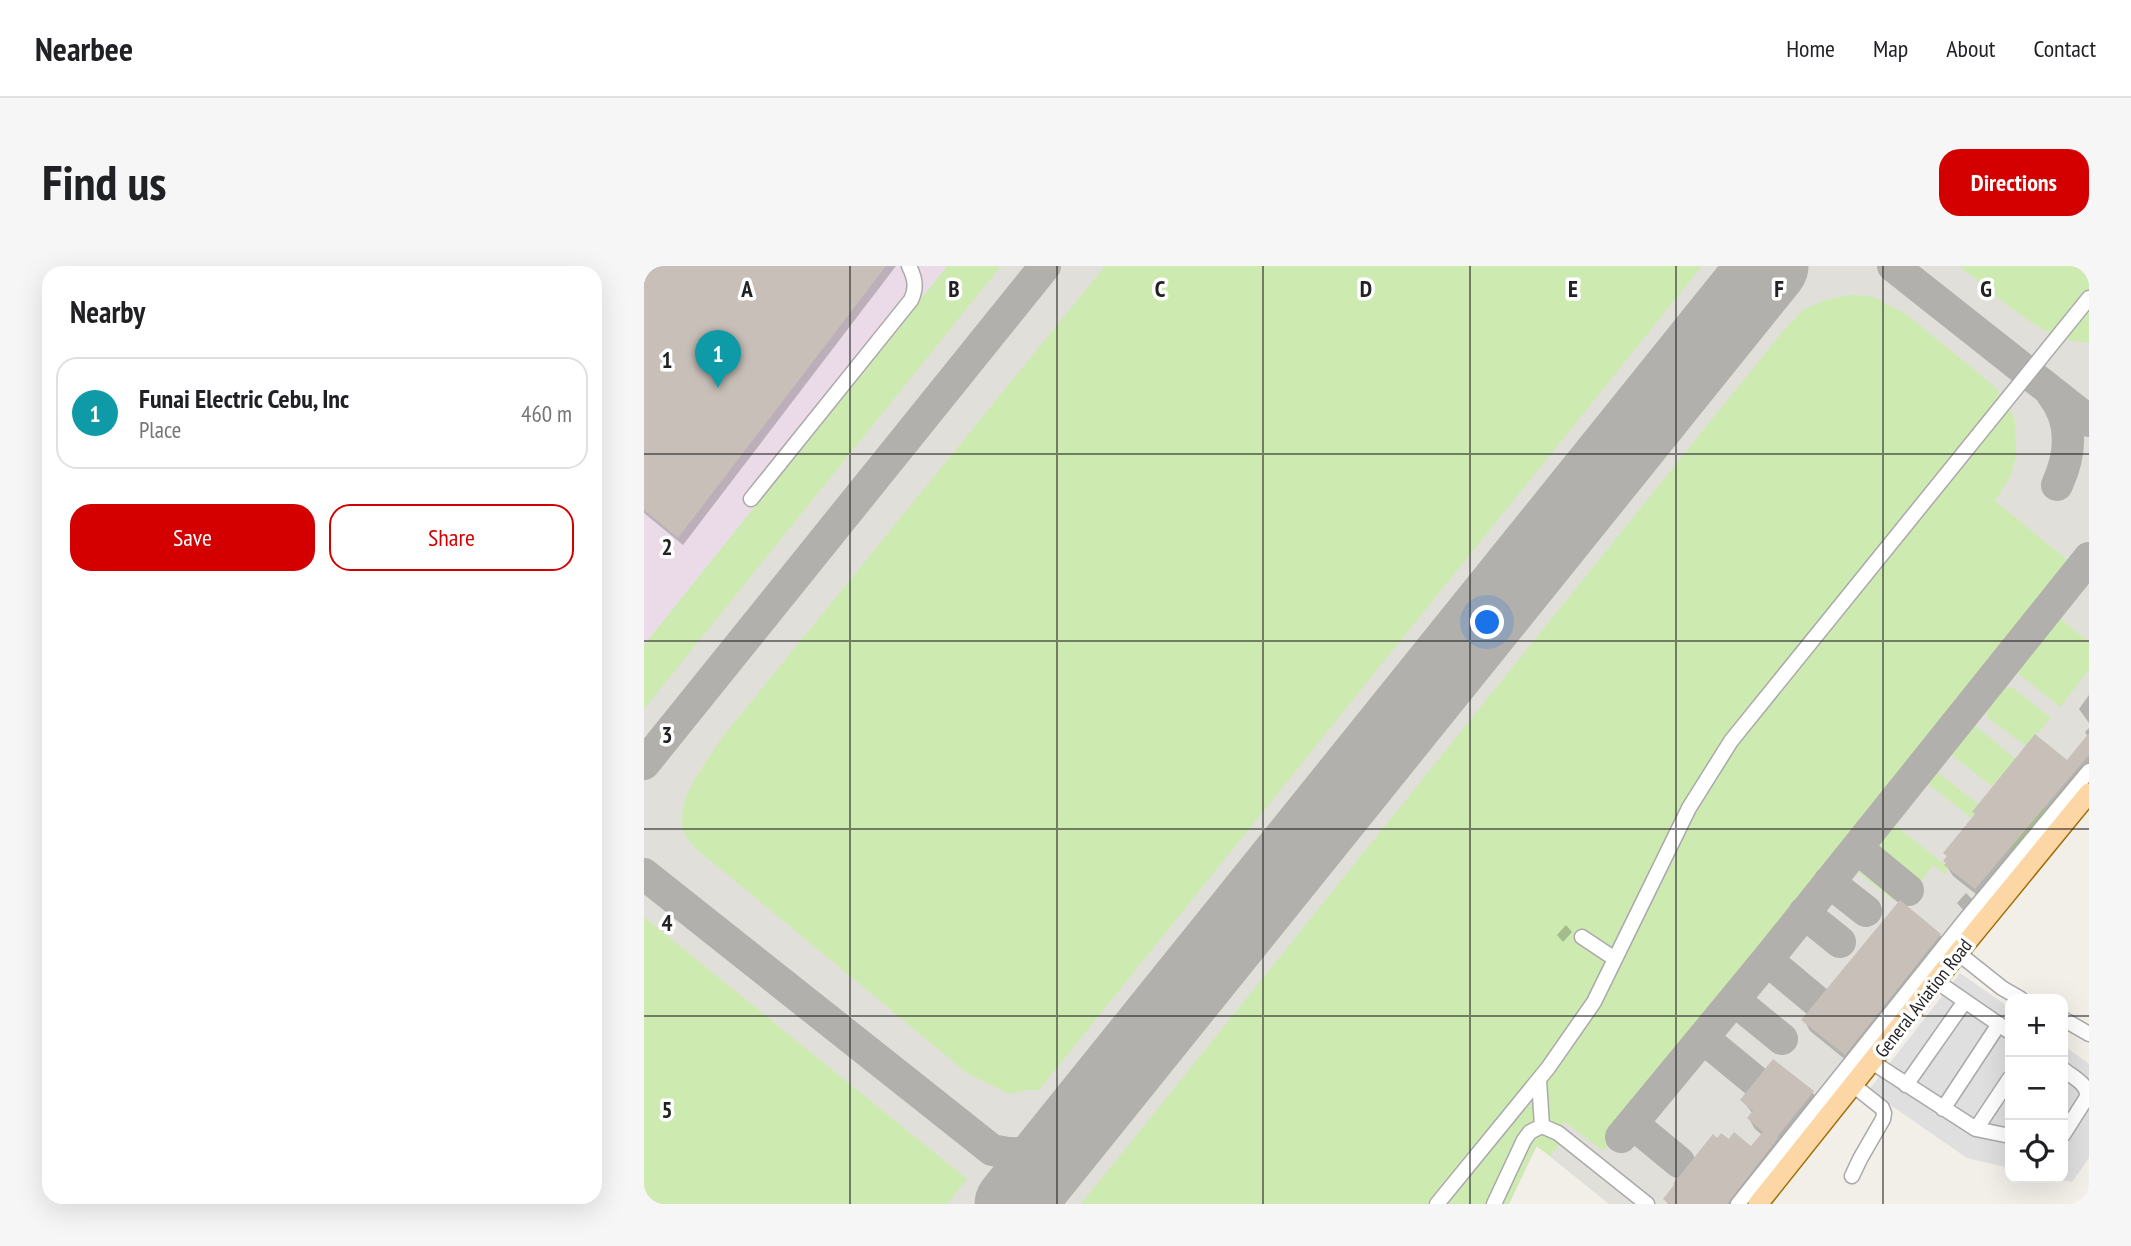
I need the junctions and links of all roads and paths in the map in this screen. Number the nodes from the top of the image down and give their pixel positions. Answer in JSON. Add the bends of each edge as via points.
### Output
{"nodes":[{"id":1,"x":909,"y":266,"type":"edge"},
{"id":2,"x":2089,"y":298,"type":"edge"},
{"id":3,"x":751,"y":499,"type":"dead end"},
{"id":4,"x":2089,"y":771,"type":"edge"},
{"id":5,"x":2089,"y":793,"type":"edge"},
{"id":6,"x":1582,"y":937,"type":"dead end"},
{"id":7,"x":1958,"y":953,"type":"junction"},
{"id":8,"x":1615,"y":959,"type":"junction"},
{"id":9,"x":1936,"y":981,"type":"junction"},
{"id":10,"x":2012,"y":994,"type":"edge"},
{"id":11,"x":1965,"y":1001,"type":"junction"},
{"id":12,"x":2068,"y":1022,"type":"edge"},
{"id":13,"x":2004,"y":1028,"type":"edge"},
{"id":14,"x":2089,"y":1034,"type":"edge"},
{"id":15,"x":1872,"y":1062,"type":"junction"},
{"id":16,"x":2068,"y":1073,"type":"edge"},
{"id":17,"x":1539,"y":1080,"type":"junction"},
{"id":18,"x":1853,"y":1085,"type":"junction"},
{"id":19,"x":1906,"y":1085,"type":"junction"},
{"id":20,"x":2005,"y":1086,"type":"edge"},
{"id":21,"x":1943,"y":1108,"type":"junction"},
{"id":22,"x":1542,"y":1126,"type":"junction"},
{"id":23,"x":2068,"y":1127,"type":"edge"},
{"id":24,"x":1976,"y":1129,"type":"junction"},
{"id":25,"x":2005,"y":1135,"type":"edge"},
{"id":26,"x":1852,"y":1176,"type":"dead end"},
{"id":27,"x":1763,"y":1203,"type":"edge"},
{"id":28,"x":1437,"y":1204,"type":"edge"},
{"id":29,"x":1494,"y":1204,"type":"edge"},
{"id":30,"x":1647,"y":1204,"type":"edge"},
{"id":31,"x":1738,"y":1204,"type":"edge"}],
"edges":[{"from":1,"to":3,"type":"street","via":[[915,281],[911,300]]},
{"from":2,"to":8,"type":"street","via":[[1731,741],[1689,808]]},
{"from":4,"to":31,"type":"street"},
{"from":5,"to":7,"type":"main road","name":"General Aviation Road"},
{"from":6,"to":8,"type":"street"},
{"from":7,"to":9,"type":"main road","name":"General Aviation Road"},
{"from":7,"to":10,"type":"street"},
{"from":8,"to":17,"type":"street","via":[[1594,1002]]},
{"from":9,"to":11,"type":"street"},
{"from":9,"to":15,"type":"main road","name":"General Aviation Road"},
{"from":11,"to":13,"type":"street"},
{"from":11,"to":19,"type":"street"},
{"from":12,"to":14,"type":"street"},
{"from":13,"to":21,"type":"street"},
{"from":15,"to":18,"type":"main road","name":"General Aviation Road"},
{"from":15,"to":19,"type":"street"},
{"from":16,"to":23,"type":"street","via":[[2088,1092]]},
{"from":17,"to":22,"type":"street"},
{"from":17,"to":28,"type":"street"},
{"from":18,"to":26,"type":"street","via":[[1884,1113]]},
{"from":18,"to":27,"type":"main road","name":"General Aviation Road"},
{"from":19,"to":21,"type":"street"},
{"from":20,"to":24,"type":"street"},
{"from":21,"to":24,"type":"street"},
{"from":22,"to":29,"type":"street","via":[[1524,1140]]},
{"from":22,"to":30,"type":"street","via":[[1558,1133]]},
{"from":24,"to":25,"type":"street"}]}
